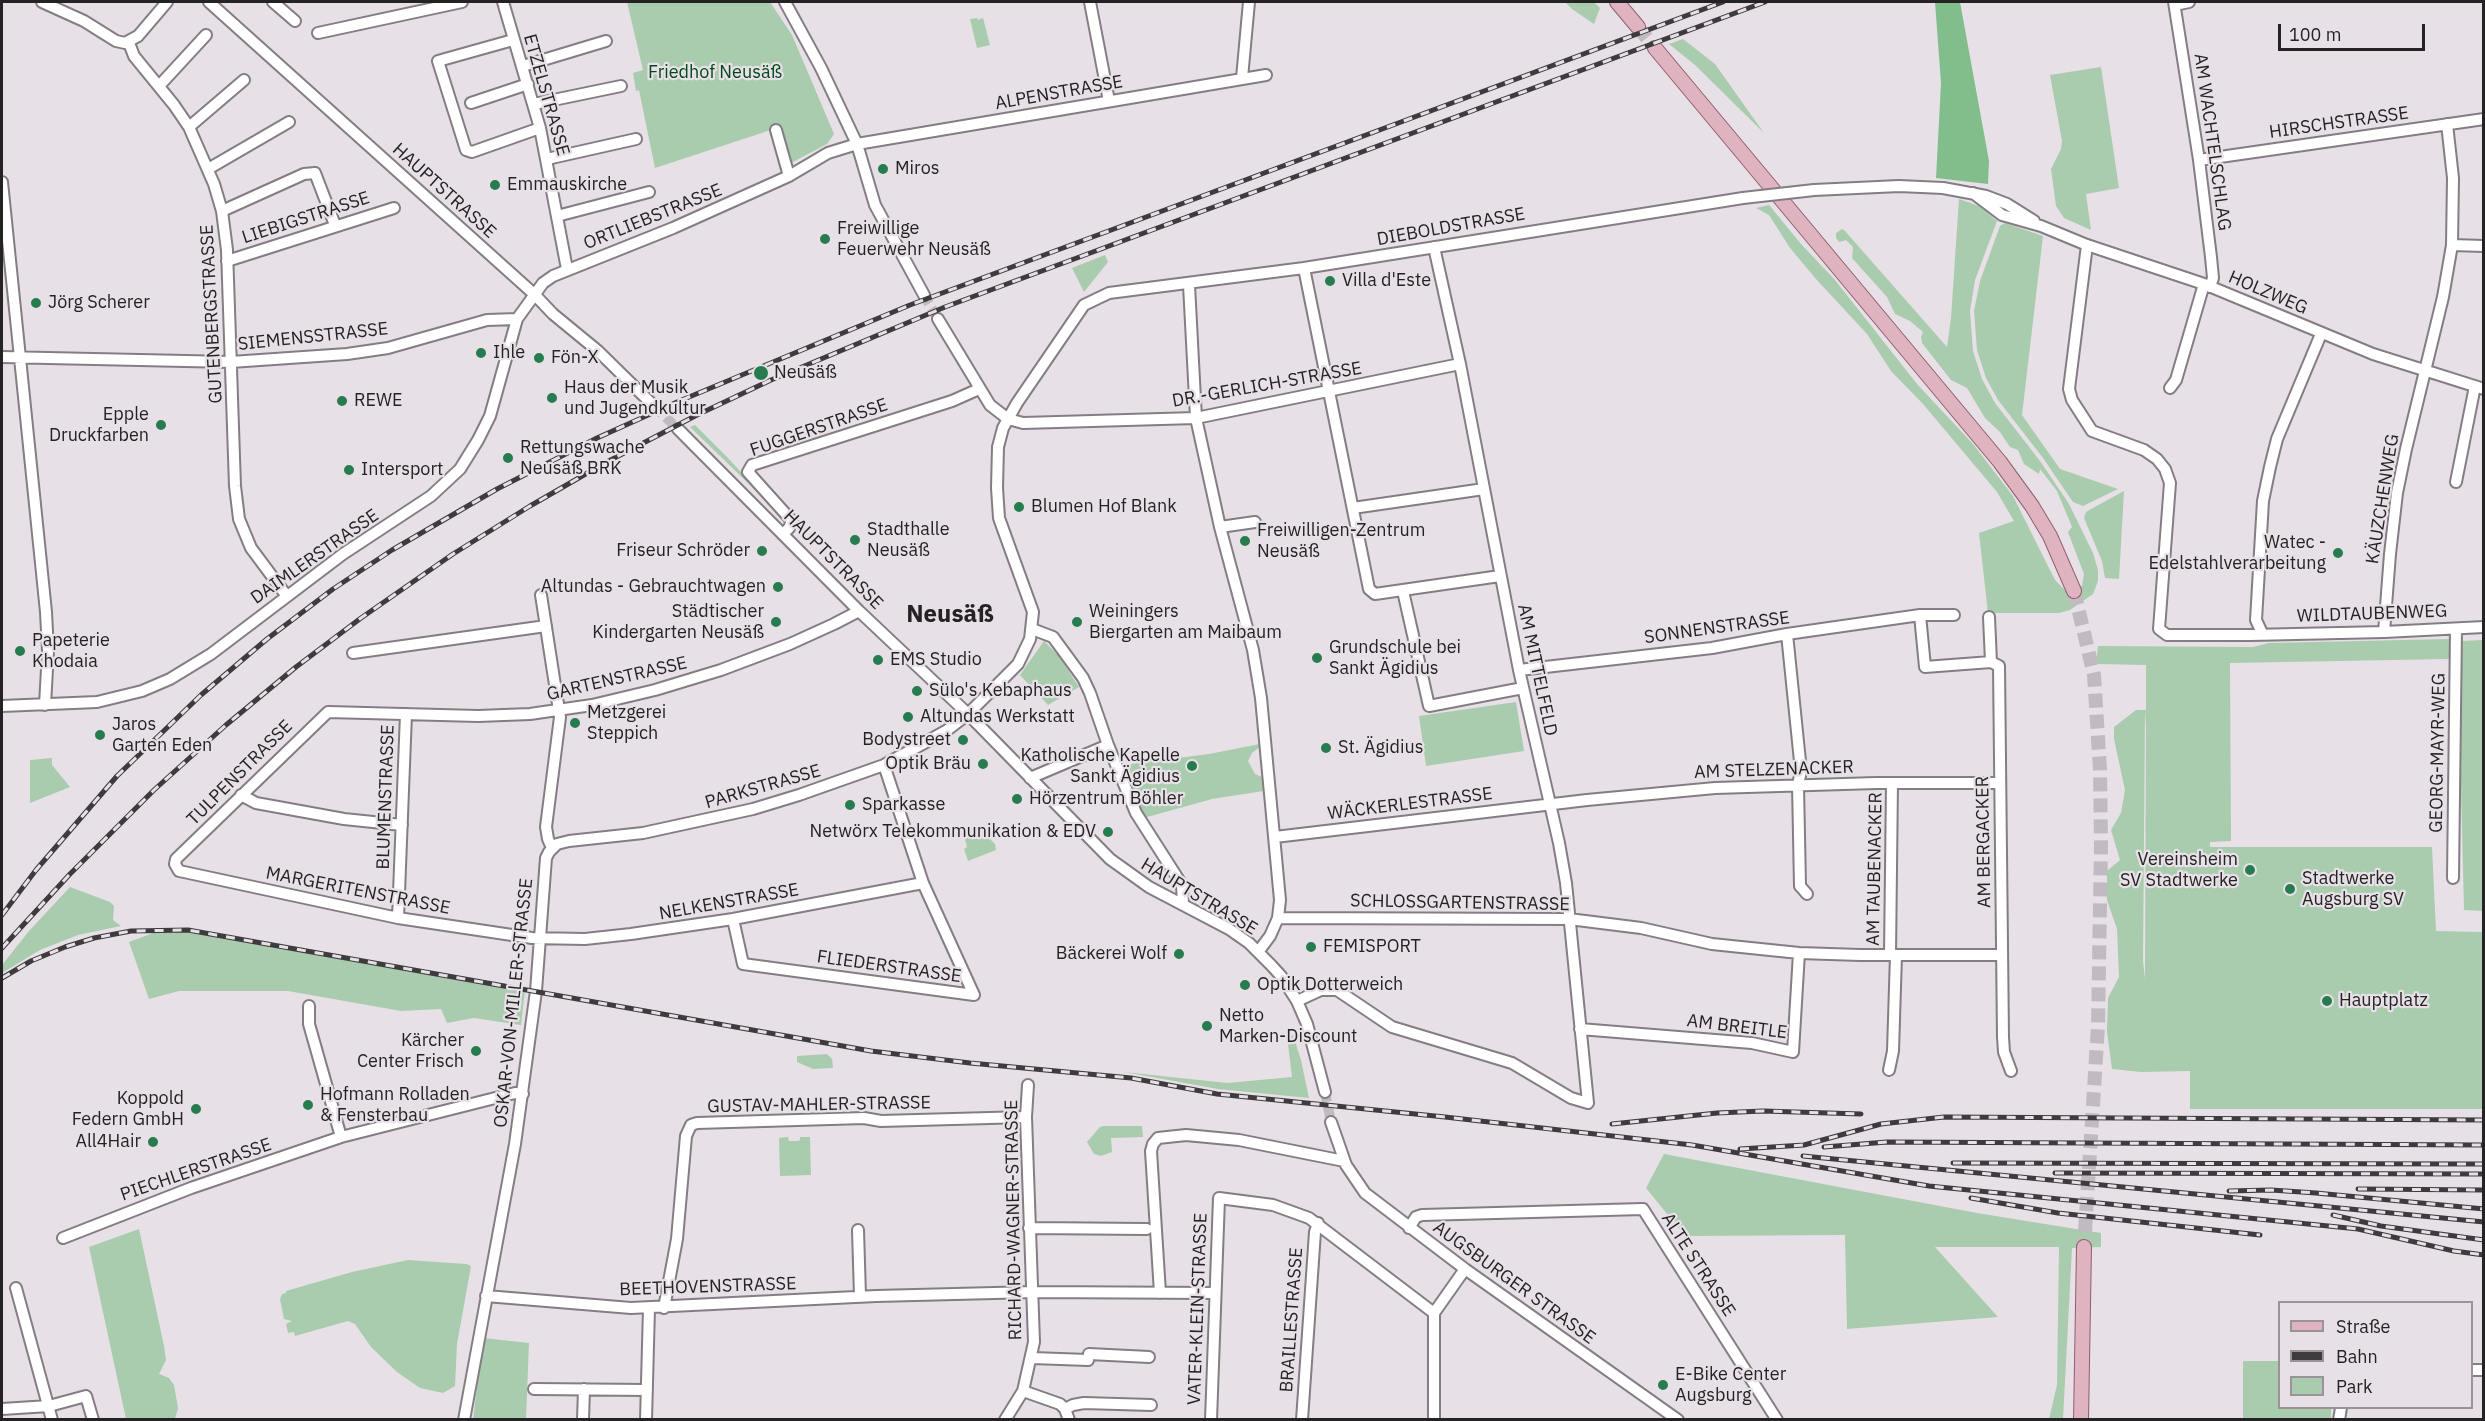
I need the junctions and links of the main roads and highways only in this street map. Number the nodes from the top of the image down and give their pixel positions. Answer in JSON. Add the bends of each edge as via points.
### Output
{"nodes":[{"id":1,"x":1617,"y":2,"type":"edge"},
{"id":2,"x":1638,"y":27,"type":"tunnel mouth"},
{"id":3,"x":1655,"y":48,"type":"tunnel mouth"},
{"id":4,"x":2074,"y":591,"type":"tunnel mouth"},
{"id":5,"x":2084,"y":1247,"type":"tunnel mouth"},
{"id":6,"x":2081,"y":1419,"type":"edge"}],
"edges":[{"from":1,"to":2,"type":"main road"},
{"from":3,"to":4,"type":"main road","via":[[2000,462],[2050,536]]},
{"from":5,"to":6,"type":"main road"}]}
